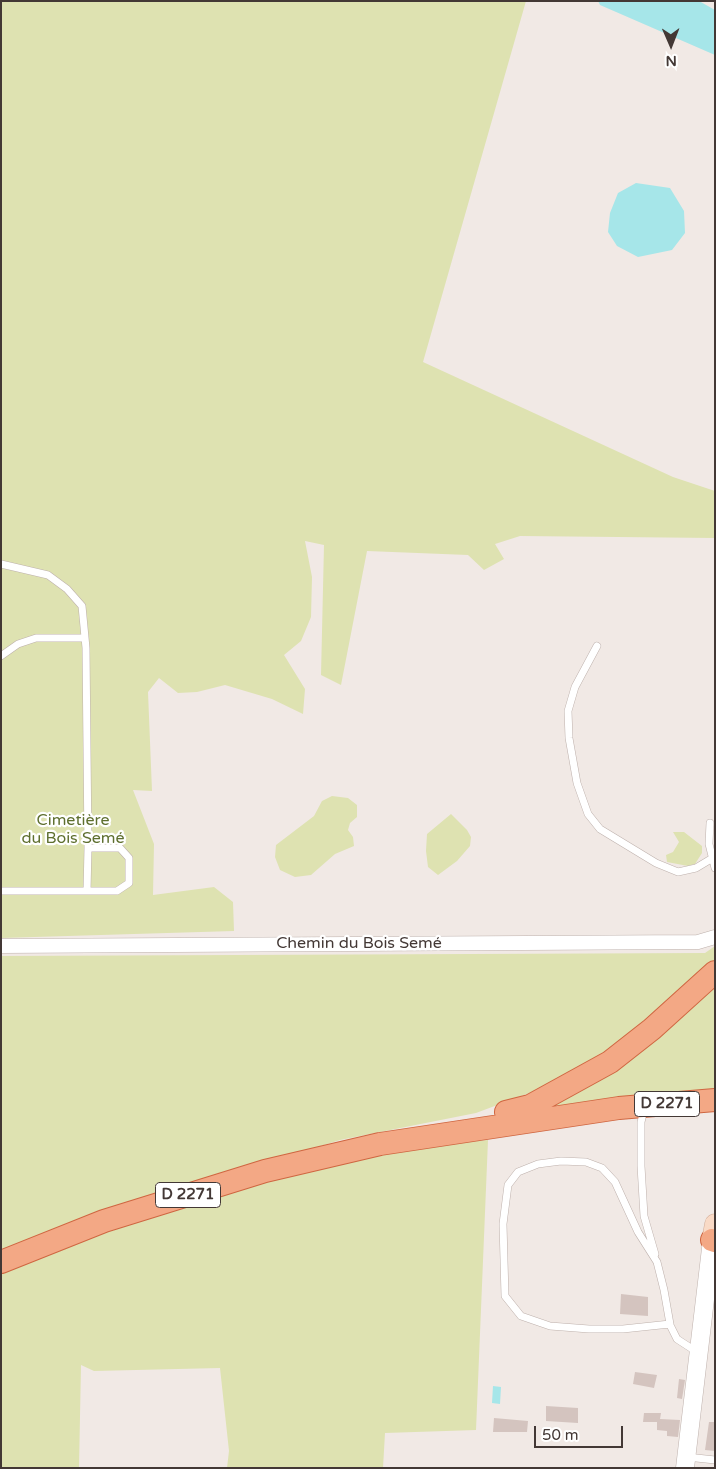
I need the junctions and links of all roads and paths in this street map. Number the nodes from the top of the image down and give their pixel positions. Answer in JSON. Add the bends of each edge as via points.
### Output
{"nodes":[{"id":1,"x":1,"y":564,"type":"edge"},
{"id":2,"x":85,"y":638,"type":"junction"},
{"id":3,"x":597,"y":646,"type":"dead end"},
{"id":4,"x":1,"y":656,"type":"edge"},
{"id":5,"x":710,"y":823,"type":"dead end"},
{"id":6,"x":88,"y":848,"type":"junction"},
{"id":7,"x":712,"y":859,"type":"junction"},
{"id":8,"x":715,"y":868,"type":"edge"},
{"id":9,"x":1,"y":891,"type":"edge"},
{"id":10,"x":88,"y":891,"type":"junction"},
{"id":11,"x":715,"y":937,"type":"edge"},
{"id":12,"x":1,"y":946,"type":"edge"},
{"id":13,"x":715,"y":972,"type":"edge"},
{"id":14,"x":715,"y":1100,"type":"edge"},
{"id":15,"x":645,"y":1107,"type":"junction"},
{"id":16,"x":715,"y":1107,"type":"edge"},
{"id":17,"x":619,"y":1108,"type":"junction"},
{"id":18,"x":380,"y":1144,"type":"junction"},
{"id":19,"x":714,"y":1235,"type":"edge"},
{"id":20,"x":1,"y":1262,"type":"edge"},
{"id":21,"x":657,"y":1262,"type":"junction"},
{"id":22,"x":670,"y":1324,"type":"junction"},
{"id":23,"x":700,"y":1353,"type":"junction"},
{"id":24,"x":715,"y":1460,"type":"edge"},
{"id":25,"x":686,"y":1462,"type":"edge"}],
"edges":[{"from":1,"to":2,"type":"lane","via":[[48,575],[67,589],[82,606]]},
{"from":2,"to":4,"type":"lane","via":[[36,638],[18,644]]},
{"from":2,"to":6,"type":"lane"},
{"from":3,"to":7,"type":"lane","via":[[575,687],[568,711],[577,784],[588,814],[600,829],[656,863],[678,872],[696,868]]},
{"from":5,"to":7,"type":"lane","via":[[708,844]]},
{"from":6,"to":10,"type":"lane"},
{"from":6,"to":10,"type":"lane","via":[[120,848],[129,858],[129,883],[117,891]]},
{"from":7,"to":8,"type":"lane"},
{"from":9,"to":10,"type":"lane"},
{"from":11,"to":12,"type":"street","name":"Chemin du Bois Semé","via":[[698,942]]},
{"from":13,"to":18,"type":"highway","via":[[652,1029],[610,1062],[577,1082],[530,1106],[423,1130]]},
{"from":14,"to":17,"type":"highway","number":"D 2271"},
{"from":15,"to":16,"type":"highway"},
{"from":15,"to":17,"type":"highway"},
{"from":15,"to":21,"type":"lane","via":[[641,1131],[644,1216]]},
{"from":17,"to":18,"type":"highway","number":"D 2271"},
{"from":18,"to":20,"type":"highway","number":"D 2271","via":[[265,1172],[114,1218]]},
{"from":19,"to":23,"type":"street"},
{"from":21,"to":22,"type":"lane"},
{"from":21,"to":22,"type":"lane","via":[[638,1232],[615,1182],[602,1168],[586,1162],[562,1160],[538,1164],[518,1172],[508,1185],[503,1224],[505,1296],[521,1316],[550,1326],[589,1329]]},
{"from":22,"to":23,"type":"lane","via":[[677,1339]]},
{"from":23,"to":25,"type":"street"},
{"from":24,"to":25,"type":"lane"}]}
